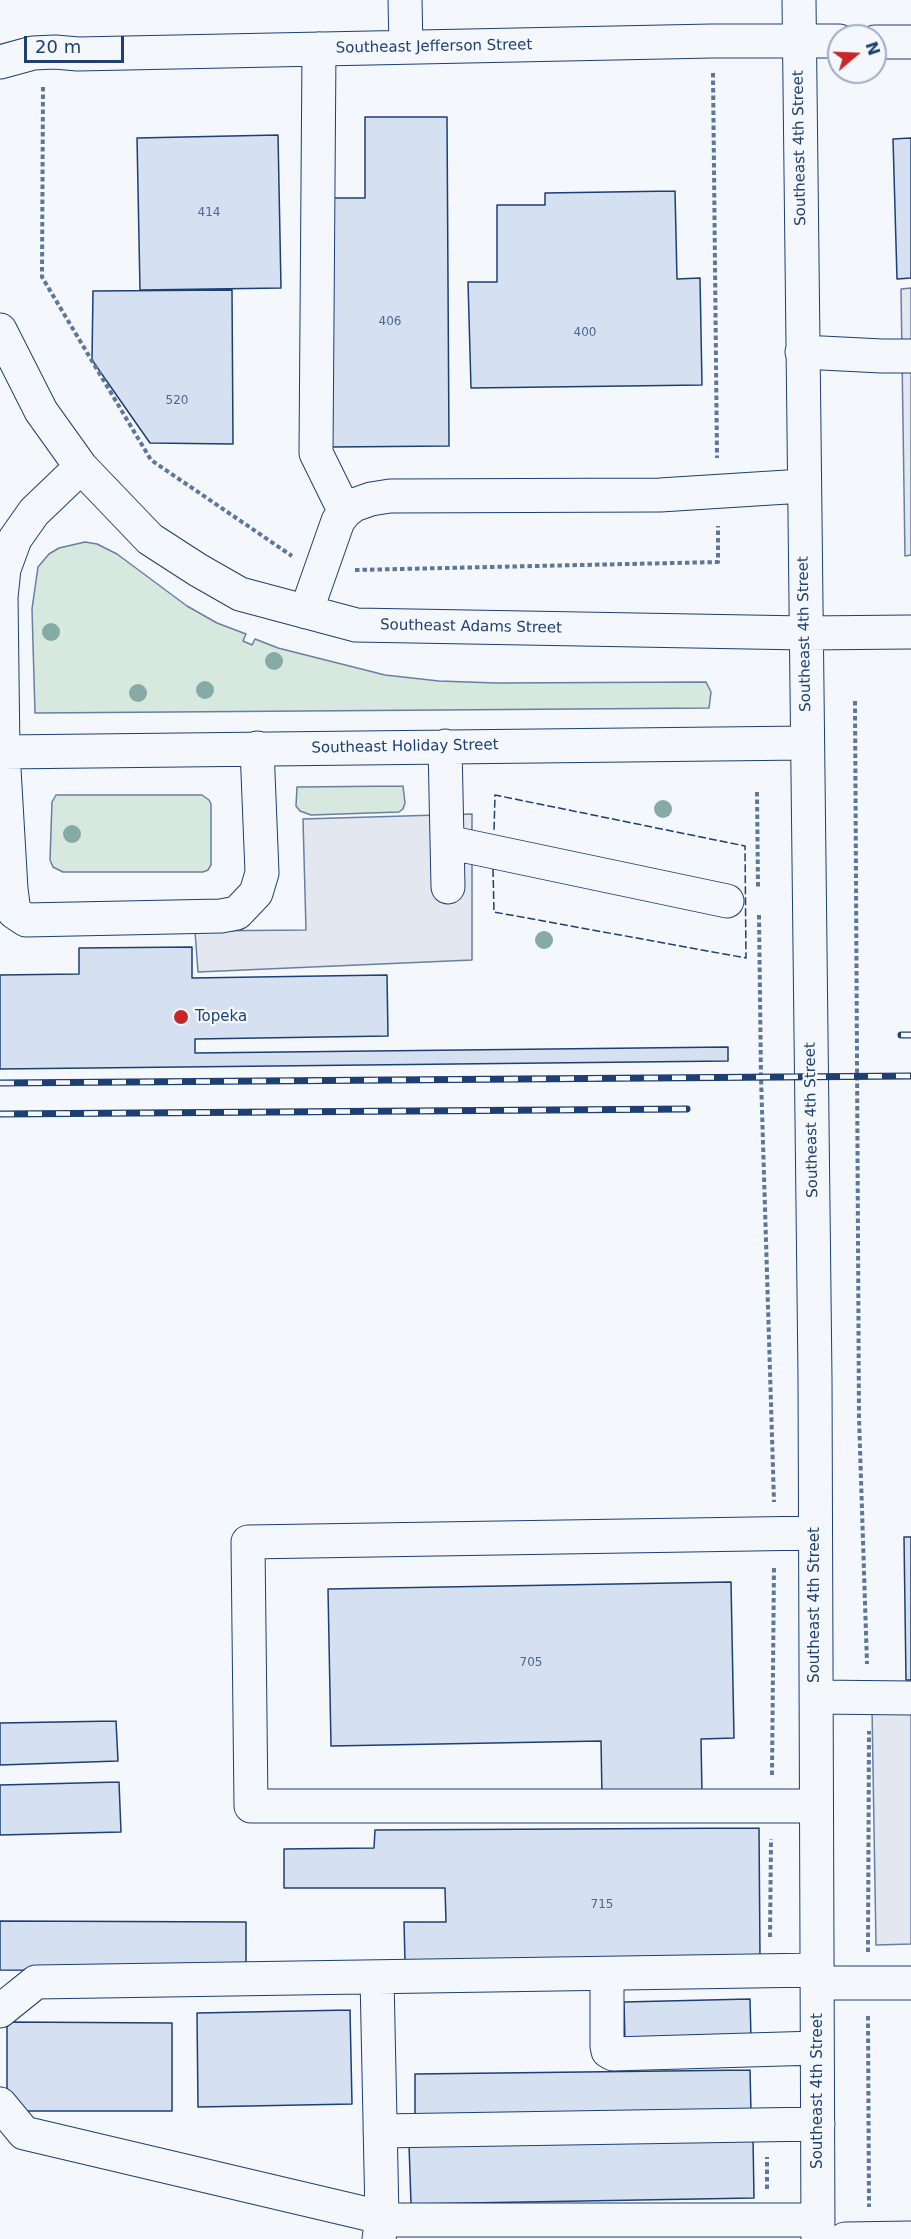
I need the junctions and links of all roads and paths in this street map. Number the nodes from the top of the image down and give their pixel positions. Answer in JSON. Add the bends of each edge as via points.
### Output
{"nodes":[{"id":1,"x":405,"y":0,"type":"edge"},
{"id":2,"x":799,"y":0,"type":"edge"},
{"id":3,"x":712,"y":41,"type":"junction"},
{"id":4,"x":799,"y":41,"type":"junction"},
{"id":5,"x":827,"y":41,"type":"edge"},
{"id":6,"x":887,"y":42,"type":"edge"},
{"id":7,"x":911,"y":42,"type":"edge"},
{"id":8,"x":406,"y":47,"type":"junction"},
{"id":9,"x":320,"y":49,"type":"junction"},
{"id":10,"x":15,"y":57,"type":"edge"},
{"id":11,"x":0,"y":330,"type":"edge"},
{"id":12,"x":802,"y":352,"type":"junction"},
{"id":13,"x":911,"y":356,"type":"edge"},
{"id":14,"x":11,"y":375,"type":"edge"},
{"id":15,"x":81,"y":467,"type":"junction"},
{"id":16,"x":804,"y":486,"type":"junction"},
{"id":17,"x":718,"y":491,"type":"junction"},
{"id":18,"x":345,"y":512,"type":"junction"},
{"id":19,"x":323,"y":563,"type":"junction"},
{"id":20,"x":306,"y":612,"type":"junction"},
{"id":21,"x":911,"y":632,"type":"edge"},
{"id":22,"x":805,"y":633,"type":"junction"},
{"id":23,"x":1,"y":652,"type":"edge"},
{"id":24,"x":855,"y":701,"type":"dead end"},
{"id":25,"x":806,"y":744,"type":"junction"},
{"id":26,"x":445,"y":746,"type":"junction"},
{"id":27,"x":257,"y":748,"type":"junction"},
{"id":28,"x":3,"y":752,"type":"junction"},
{"id":29,"x":447,"y":842,"type":"junction"},
{"id":30,"x":448,"y":887,"type":"dead end"},
{"id":31,"x":727,"y":901,"type":"dead end"},
{"id":32,"x":814,"y":1533,"type":"junction"},
{"id":33,"x":816,"y":1697,"type":"junction"},
{"id":34,"x":911,"y":1698,"type":"edge"},
{"id":35,"x":869,"y":1699,"type":"junction"},
{"id":36,"x":816,"y":1806,"type":"junction"},
{"id":37,"x":607,"y":1974,"type":"junction"},
{"id":38,"x":817,"y":1976,"type":"junction"},
{"id":39,"x":377,"y":1977,"type":"junction"},
{"id":40,"x":868,"y":1983,"type":"junction"},
{"id":41,"x":911,"y":1983,"type":"edge"},
{"id":42,"x":0,"y":2011,"type":"edge"},
{"id":43,"x":817,"y":2048,"type":"junction"},
{"id":44,"x":0,"y":2104,"type":"edge"},
{"id":45,"x":818,"y":2124,"type":"junction"},
{"id":46,"x":380,"y":2131,"type":"junction"},
{"id":47,"x":380,"y":2228,"type":"edge"},
{"id":48,"x":818,"y":2229,"type":"edge"},
{"id":49,"x":911,"y":2238,"type":"edge"},
{"id":50,"x":845,"y":2239,"type":"edge"},
{"id":51,"x":869,"y":2239,"type":"edge"}],
"edges":[{"from":1,"to":8,"type":"street"},
{"from":2,"to":4,"type":"street","name":"Southeast 4th Street"},
{"from":3,"to":4,"type":"street","name":"Southeast Jefferson Street"},
{"from":3,"to":8,"type":"street","name":"Southeast Jefferson Street"},
{"from":3,"to":17,"type":"path"},
{"from":4,"to":5,"type":"street","name":"Southeast Jefferson Street"},
{"from":4,"to":12,"type":"street","name":"Southeast 4th Street"},
{"from":6,"to":7,"type":"street"},
{"from":8,"to":9,"type":"street","name":"Southeast Jefferson Street"},
{"from":9,"to":10,"type":"street","name":"Southeast Jefferson Street"},
{"from":9,"to":18,"type":"street","via":[[316,453]]},
{"from":10,"to":19,"type":"path","via":[[42,277],[151,460],[288,555]]},
{"from":11,"to":14,"type":"street","name":"Southeast Adams Street"},
{"from":12,"to":13,"type":"street"},
{"from":12,"to":16,"type":"street","name":"Southeast 4th Street"},
{"from":14,"to":15,"type":"street","name":"Southeast Adams Street"},
{"from":15,"to":20,"type":"street","name":"Southeast Adams Street","via":[[150,539],[198,570],[240,594]]},
{"from":15,"to":23,"type":"street","via":[[34,512],[15,539],[4,569]]},
{"from":16,"to":17,"type":"street"},
{"from":16,"to":22,"type":"street","name":"Southeast 4th Street"},
{"from":17,"to":18,"type":"street","via":[[660,495],[390,496],[354,505]]},
{"from":17,"to":19,"type":"path","via":[[718,562],[352,570]]},
{"from":18,"to":19,"type":"street"},
{"from":19,"to":20,"type":"street"},
{"from":20,"to":22,"type":"street","name":"Southeast Adams Street","via":[[356,625]]},
{"from":21,"to":22,"type":"street","name":"Southeast Adams Street"},
{"from":22,"to":25,"type":"street","name":"Southeast 4th Street"},
{"from":23,"to":28,"type":"street"},
{"from":24,"to":35,"type":"path","via":[[859,1407]]},
{"from":25,"to":26,"type":"street","name":"Southeast Holiday Street"},
{"from":25,"to":32,"type":"street","name":"Southeast 4th Street"},
{"from":26,"to":27,"type":"street","name":"Southeast Holiday Street"},
{"from":26,"to":29,"type":"street"},
{"from":27,"to":28,"type":"street","name":"Southeast Holiday Street"},
{"from":27,"to":28,"type":"street","via":[[262,873],[256,893],[237,913],[26,920],[14,912],[10,889]]},
{"from":29,"to":30,"type":"street"},
{"from":29,"to":31,"type":"street"},
{"from":32,"to":33,"type":"street","name":"Southeast 4th Street"},
{"from":32,"to":36,"type":"street","via":[[248,1542],[251,1806]]},
{"from":33,"to":35,"type":"street"},
{"from":33,"to":36,"type":"street","name":"Southeast 4th Street"},
{"from":34,"to":35,"type":"street"},
{"from":35,"to":40,"type":"path"},
{"from":36,"to":38,"type":"street","name":"Southeast 4th Street"},
{"from":37,"to":38,"type":"street"},
{"from":37,"to":39,"type":"street"},
{"from":37,"to":43,"type":"street","via":[[607,2046],[613,2054]]},
{"from":38,"to":40,"type":"street"},
{"from":38,"to":43,"type":"street","name":"Southeast 4th Street"},
{"from":39,"to":42,"type":"street","via":[[36,1982]]},
{"from":39,"to":46,"type":"street"},
{"from":40,"to":41,"type":"street"},
{"from":40,"to":51,"type":"path"},
{"from":43,"to":45,"type":"street","name":"Southeast 4th Street"},
{"from":44,"to":47,"type":"street","via":[[24,2133]]},
{"from":45,"to":46,"type":"street"},
{"from":45,"to":48,"type":"street","name":"Southeast 4th Street"},
{"from":46,"to":47,"type":"street"},
{"from":47,"to":48,"type":"street","via":[[393,2220]]},
{"from":49,"to":51,"type":"street"},
{"from":50,"to":51,"type":"street"}]}
